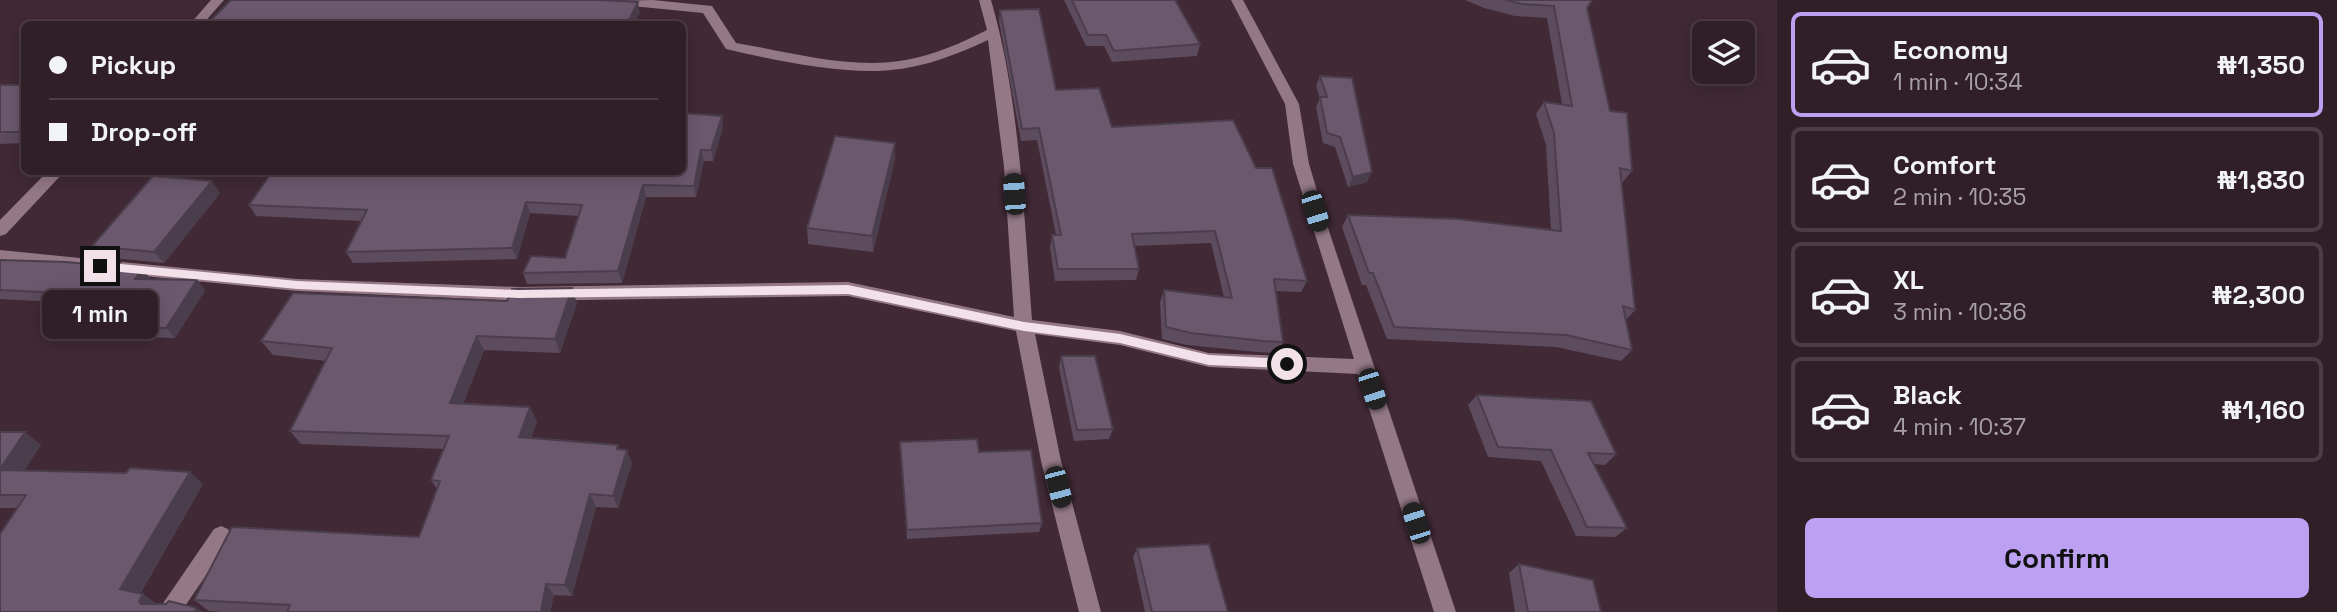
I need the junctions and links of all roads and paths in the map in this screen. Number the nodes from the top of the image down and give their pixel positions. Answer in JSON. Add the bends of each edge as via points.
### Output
{"nodes":[{"id":1,"x":218,"y":0,"type":"edge"},
{"id":2,"x":985,"y":0,"type":"edge"},
{"id":3,"x":1237,"y":0,"type":"edge"},
{"id":4,"x":622,"y":1,"type":"edge"},
{"id":5,"x":199,"y":21,"type":"edge"},
{"id":6,"x":995,"y":33,"type":"junction"},
{"id":7,"x":53,"y":175,"type":"edge"},
{"id":8,"x":0,"y":230,"type":"edge"},
{"id":9,"x":0,"y":256,"type":"edge"},
{"id":10,"x":1024,"y":326,"type":"junction"},
{"id":11,"x":1365,"y":367,"type":"junction"},
{"id":12,"x":221,"y":536,"type":"dead end"},
{"id":13,"x":168,"y":612,"type":"edge"},
{"id":14,"x":1090,"y":612,"type":"edge"},
{"id":15,"x":1444,"y":612,"type":"edge"}],
"edges":[{"from":1,"to":5,"type":"street"},
{"from":2,"to":6,"type":"street"},
{"from":3,"to":11,"type":"street","via":[[1292,104],[1301,164]]},
{"from":4,"to":6,"type":"street","via":[[707,9],[731,46],[877,67],[953,52]]},
{"from":6,"to":10,"type":"street","via":[[1012,167]]},
{"from":7,"to":8,"type":"street"},
{"from":9,"to":10,"type":"street","via":[[297,285],[519,294],[848,289]]},
{"from":10,"to":11,"type":"street","via":[[1120,338],[1209,360]]},
{"from":10,"to":14,"type":"street","via":[[1051,461]]},
{"from":11,"to":15,"type":"street"},
{"from":12,"to":13,"type":"street"}]}
